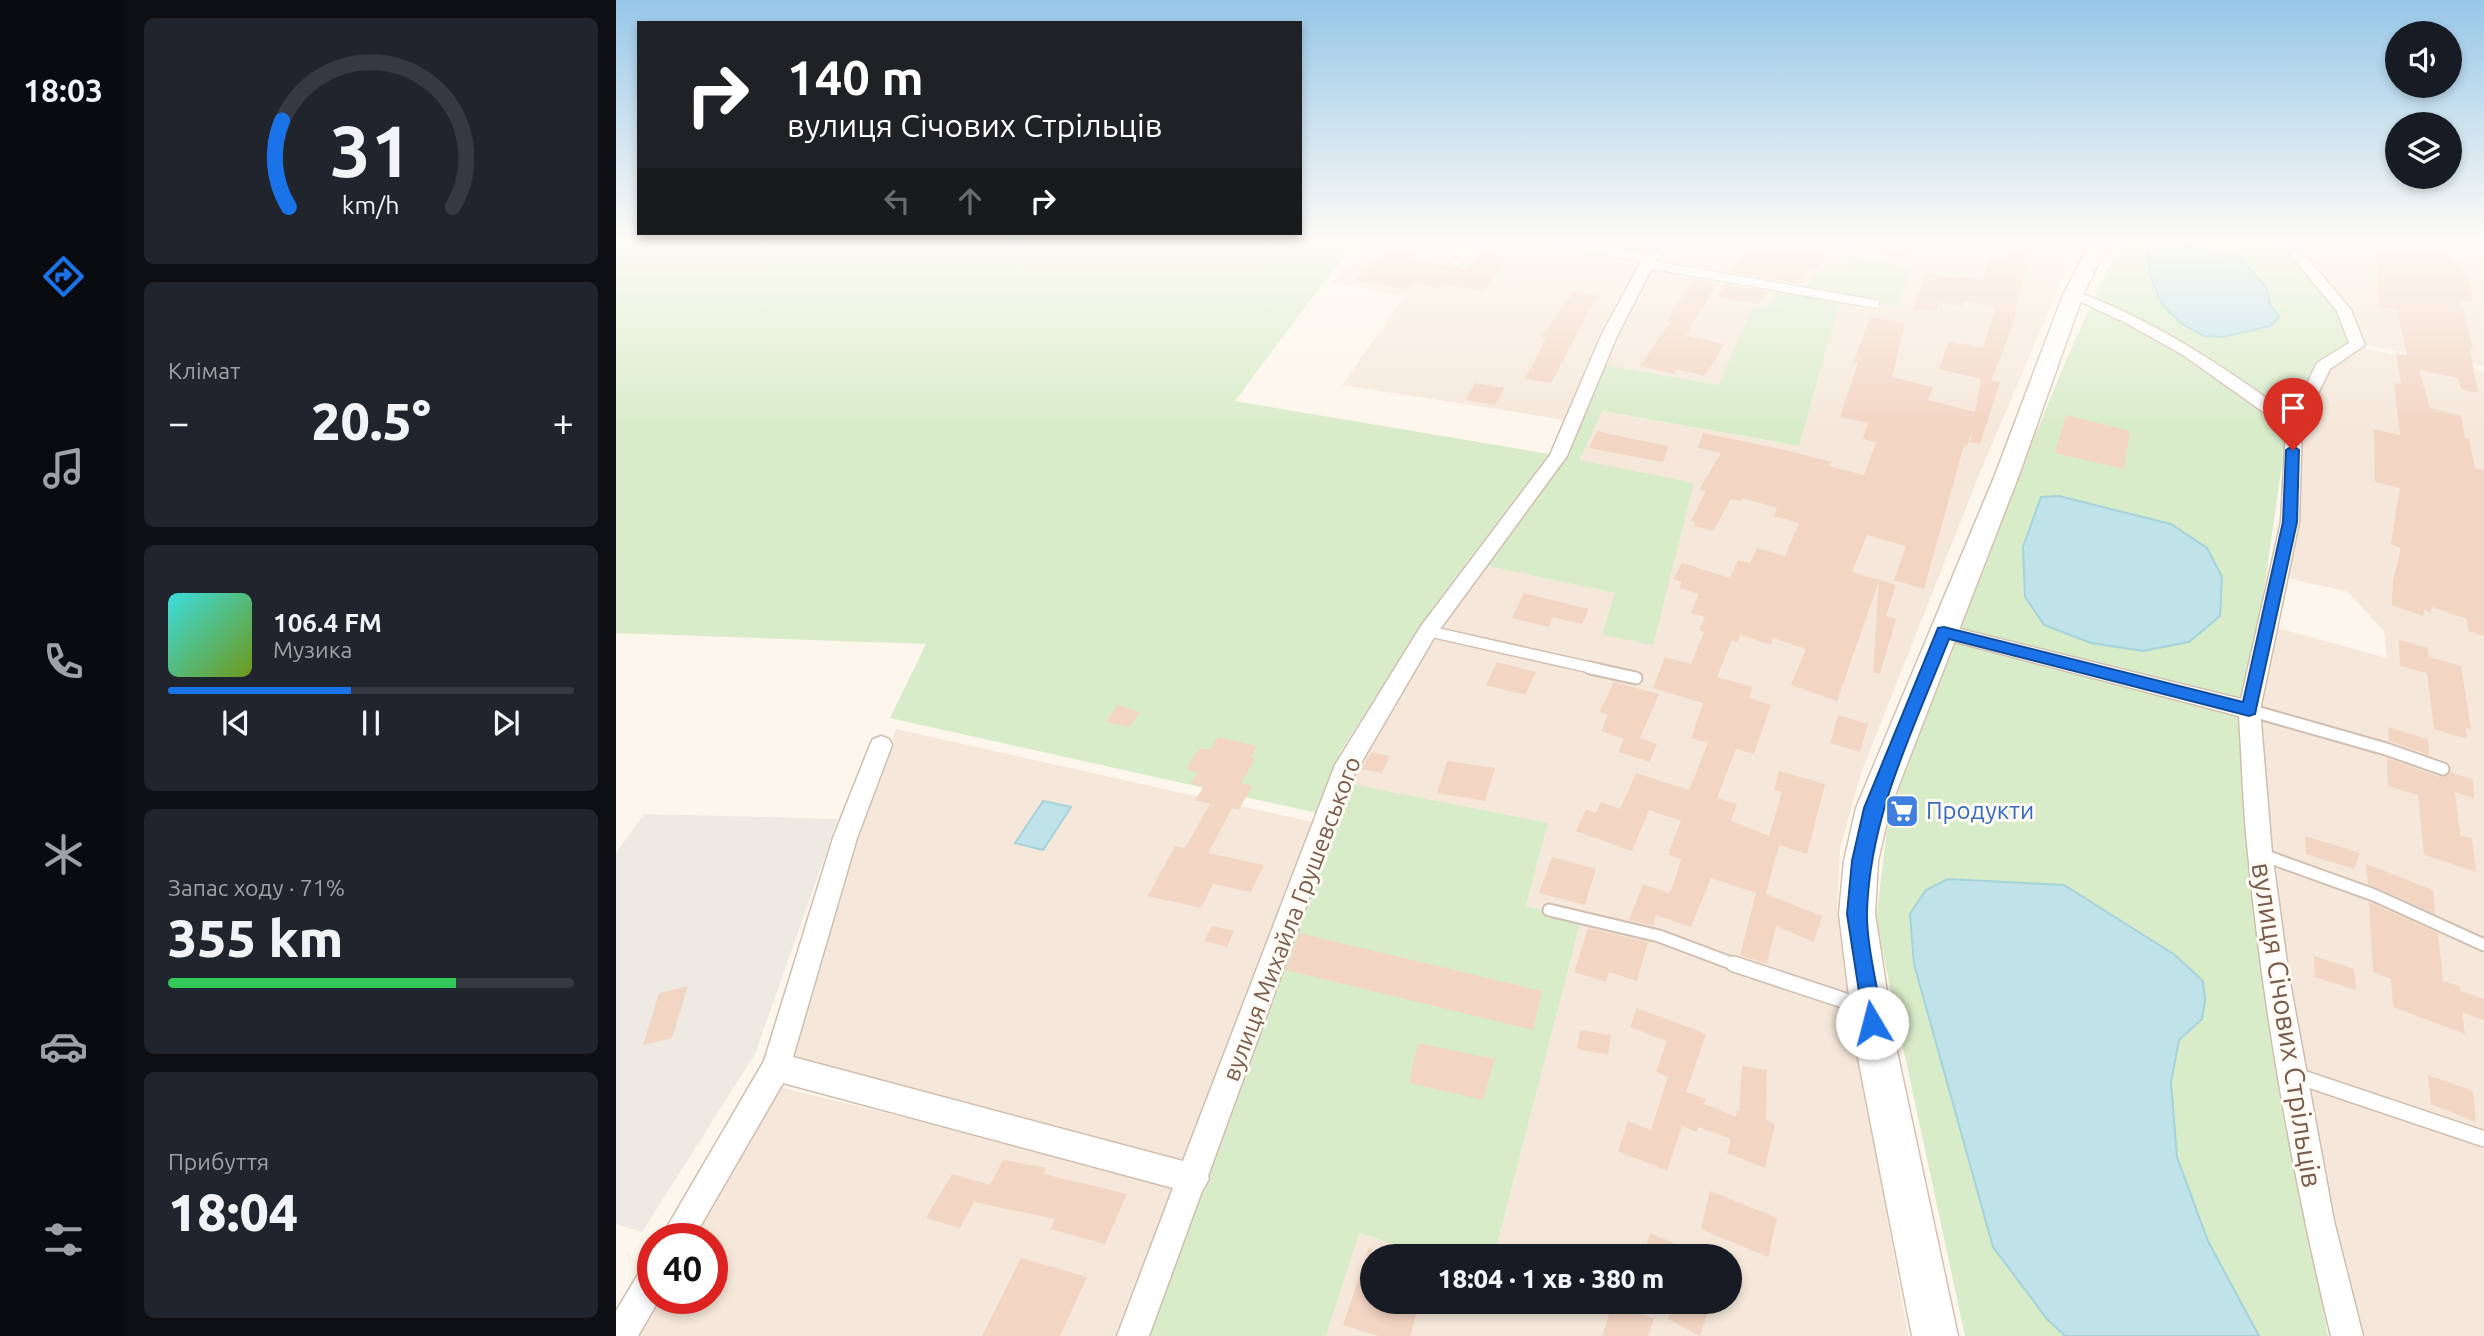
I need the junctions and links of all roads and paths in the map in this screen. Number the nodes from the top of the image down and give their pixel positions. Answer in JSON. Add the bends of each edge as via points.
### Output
{"nodes":[{"id":1,"x":1626,"y":304,"type":"edge"},
{"id":2,"x":2070,"y":304,"type":"edge"},
{"id":3,"x":2100,"y":304,"type":"edge"},
{"id":4,"x":2339,"y":304,"type":"edge"},
{"id":5,"x":2294,"y":426,"type":"junction"},
{"id":6,"x":1428,"y":631,"type":"junction"},
{"id":7,"x":1944,"y":632,"type":"junction"},
{"id":8,"x":1636,"y":678,"type":"dead end"},
{"id":9,"x":2249,"y":710,"type":"junction"},
{"id":10,"x":881,"y":746,"type":"dead end"},
{"id":11,"x":2443,"y":769,"type":"dead end"},
{"id":12,"x":2260,"y":853,"type":"junction"},
{"id":13,"x":1549,"y":910,"type":"dead end"},
{"id":14,"x":2484,"y":945,"type":"edge"},
{"id":15,"x":1871,"y":1009,"type":"junction"},
{"id":16,"x":776,"y":1067,"type":"junction"},
{"id":17,"x":2292,"y":1074,"type":"junction"},
{"id":18,"x":2484,"y":1139,"type":"edge"},
{"id":19,"x":1194,"y":1179,"type":"junction"},
{"id":20,"x":685,"y":1223,"type":"edge"},
{"id":21,"x":637,"y":1307,"type":"edge"},
{"id":22,"x":620,"y":1336,"type":"edge"},
{"id":23,"x":1133,"y":1336,"type":"edge"},
{"id":24,"x":1935,"y":1336,"type":"edge"},
{"id":25,"x":2347,"y":1336,"type":"edge"}],
"edges":[{"from":1,"to":6,"type":"street","name":"вулиця Михайла Грушевського","via":[[1558,456]]},
{"from":2,"to":7,"type":"street"},
{"from":3,"to":5,"type":"street","via":[[2241,386]]},
{"from":4,"to":5,"type":"street","name":"вулиця Січових Стрільців","via":[[2357,345],[2323,366]]},
{"from":5,"to":9,"type":"street","name":"вулиця Січових Стрільців","via":[[2290,522]]},
{"from":6,"to":8,"type":"lane"},
{"from":6,"to":19,"type":"street","name":"вулиця Михайла Грушевського","via":[[1343,772]]},
{"from":7,"to":9,"type":"street"},
{"from":7,"to":15,"type":"street","via":[[1873,808],[1861,861],[1857,914]]},
{"from":9,"to":11,"type":"lane"},
{"from":9,"to":12,"type":"street","name":"вулиця Січових Стрільців"},
{"from":10,"to":16,"type":"street","via":[[845,838]]},
{"from":12,"to":14,"type":"lane","via":[[2368,891]]},
{"from":12,"to":17,"type":"street","name":"вулиця Січових Стрільців"},
{"from":13,"to":15,"type":"lane","via":[[1659,936]]},
{"from":15,"to":24,"type":"street"},
{"from":16,"to":19,"type":"street"},
{"from":16,"to":20,"type":"street"},
{"from":17,"to":18,"type":"lane"},
{"from":17,"to":25,"type":"street","name":"вулиця Січових Стрільців","via":[[2319,1221]]},
{"from":19,"to":23,"type":"street","name":"вулиця Михайла Грушевського"},
{"from":21,"to":22,"type":"street"}]}
